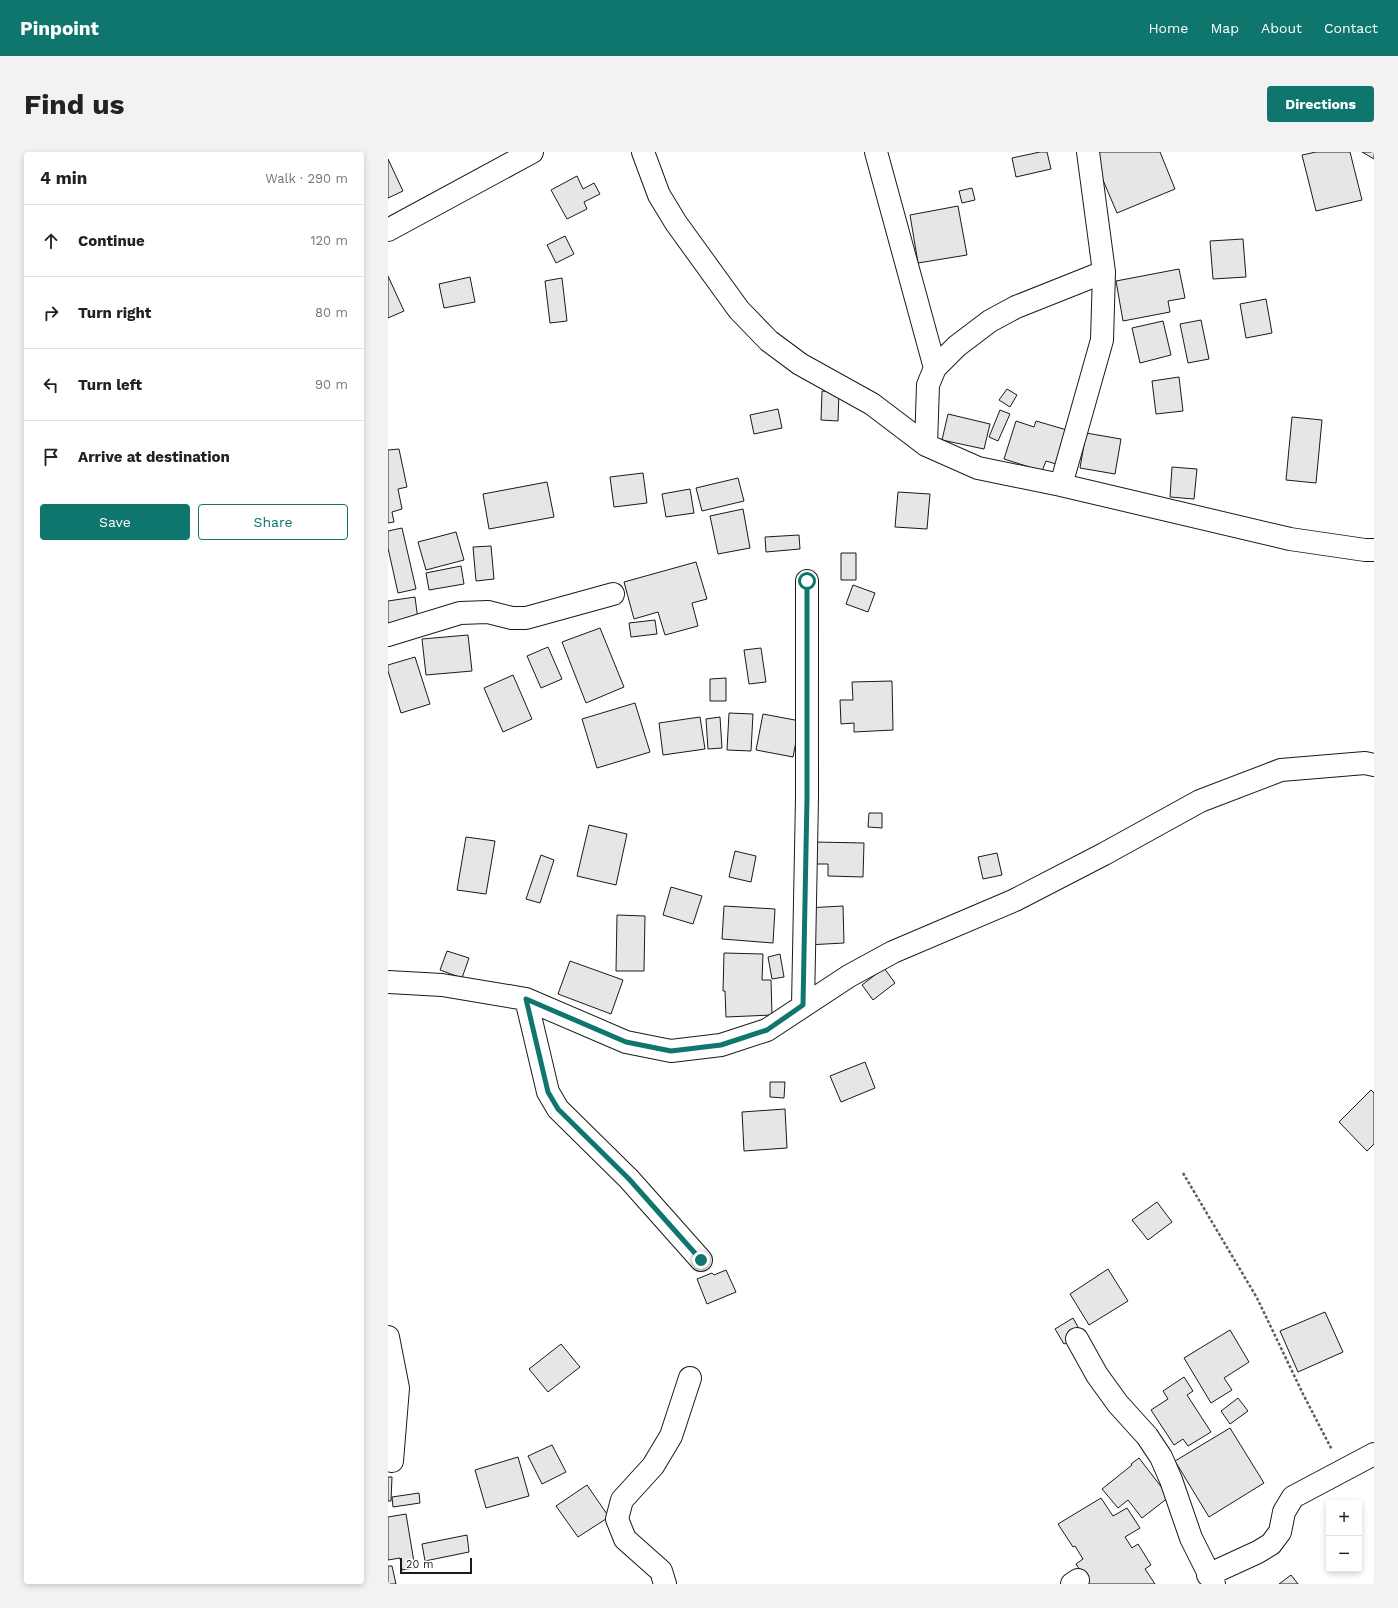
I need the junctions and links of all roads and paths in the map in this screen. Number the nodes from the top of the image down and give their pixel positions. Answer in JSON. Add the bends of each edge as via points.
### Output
{"nodes":[{"id":1,"x":532,"y":152,"type":"edge"},
{"id":2,"x":643,"y":152,"type":"edge"},
{"id":3,"x":876,"y":152,"type":"edge"},
{"id":4,"x":1088,"y":152,"type":"edge"},
{"id":5,"x":388,"y":230,"type":"edge"},
{"id":6,"x":1104,"y":272,"type":"junction"},
{"id":7,"x":935,"y":368,"type":"junction"},
{"id":8,"x":926,"y":445,"type":"junction"},
{"id":9,"x":1061,"y":485,"type":"junction"},
{"id":10,"x":1374,"y":550,"type":"edge"},
{"id":11,"x":807,"y":581,"type":"dead end"},
{"id":12,"x":613,"y":594,"type":"dead end"},
{"id":13,"x":388,"y":635,"type":"edge"},
{"id":14,"x":1374,"y":764,"type":"edge"},
{"id":15,"x":388,"y":982,"type":"edge"},
{"id":16,"x":526,"y":999,"type":"junction"},
{"id":17,"x":803,"y":1005,"type":"junction"},
{"id":18,"x":1183,"y":1174,"type":"dead end"},
{"id":19,"x":701,"y":1260,"type":"dead end"},
{"id":20,"x":388,"y":1337,"type":"edge"},
{"id":21,"x":1077,"y":1339,"type":"dead end"},
{"id":22,"x":690,"y":1378,"type":"dead end"},
{"id":23,"x":1374,"y":1454,"type":"edge"},
{"id":24,"x":392,"y":1460,"type":"dead end"},
{"id":25,"x":1343,"y":1470,"type":"junction"},
{"id":26,"x":1211,"y":1579,"type":"edge"},
{"id":27,"x":665,"y":1584,"type":"edge"}],
"edges":[{"from":1,"to":5,"type":"street"},
{"from":2,"to":8,"type":"street","via":[[659,194],[676,223],[739,310],[769,342],[800,364],[872,404]]},
{"from":3,"to":7,"type":"street"},
{"from":4,"to":6,"type":"street"},
{"from":6,"to":7,"type":"street","via":[[1016,307],[990,321],[957,346]]},
{"from":6,"to":9,"type":"street","via":[[1102,340]]},
{"from":7,"to":8,"type":"street","via":[[928,385]]},
{"from":8,"to":9,"type":"street","via":[[978,468]]},
{"from":9,"to":10,"type":"street","via":[[1290,539]]},
{"from":11,"to":17,"type":"street","via":[[807,798]]},
{"from":12,"to":13,"type":"street","via":[[526,618],[512,618],[488,612],[460,613]]},
{"from":14,"to":17,"type":"street","via":[[1281,770],[1200,801],[1015,900],[893,952]]},
{"from":15,"to":16,"type":"street","via":[[442,985]]},
{"from":16,"to":17,"type":"street","via":[[626,1042],[671,1051],[721,1045],[767,1030]]},
{"from":16,"to":19,"type":"street","via":[[548,1092],[558,1109],[629,1179]]},
{"from":18,"to":25,"type":"path","via":[[1257,1298]]},
{"from":20,"to":24,"type":"street","via":[[398,1388]]},
{"from":21,"to":26,"type":"street","via":[[1097,1375],[1161,1457],[1191,1538]]},
{"from":22,"to":27,"type":"street","via":[[671,1436],[653,1466],[622,1500],[617,1519],[625,1539],[661,1571]]},
{"from":23,"to":25,"type":"street"},
{"from":25,"to":26,"type":"street","via":[[1293,1496],[1284,1512],[1280,1532],[1271,1544]]}]}
